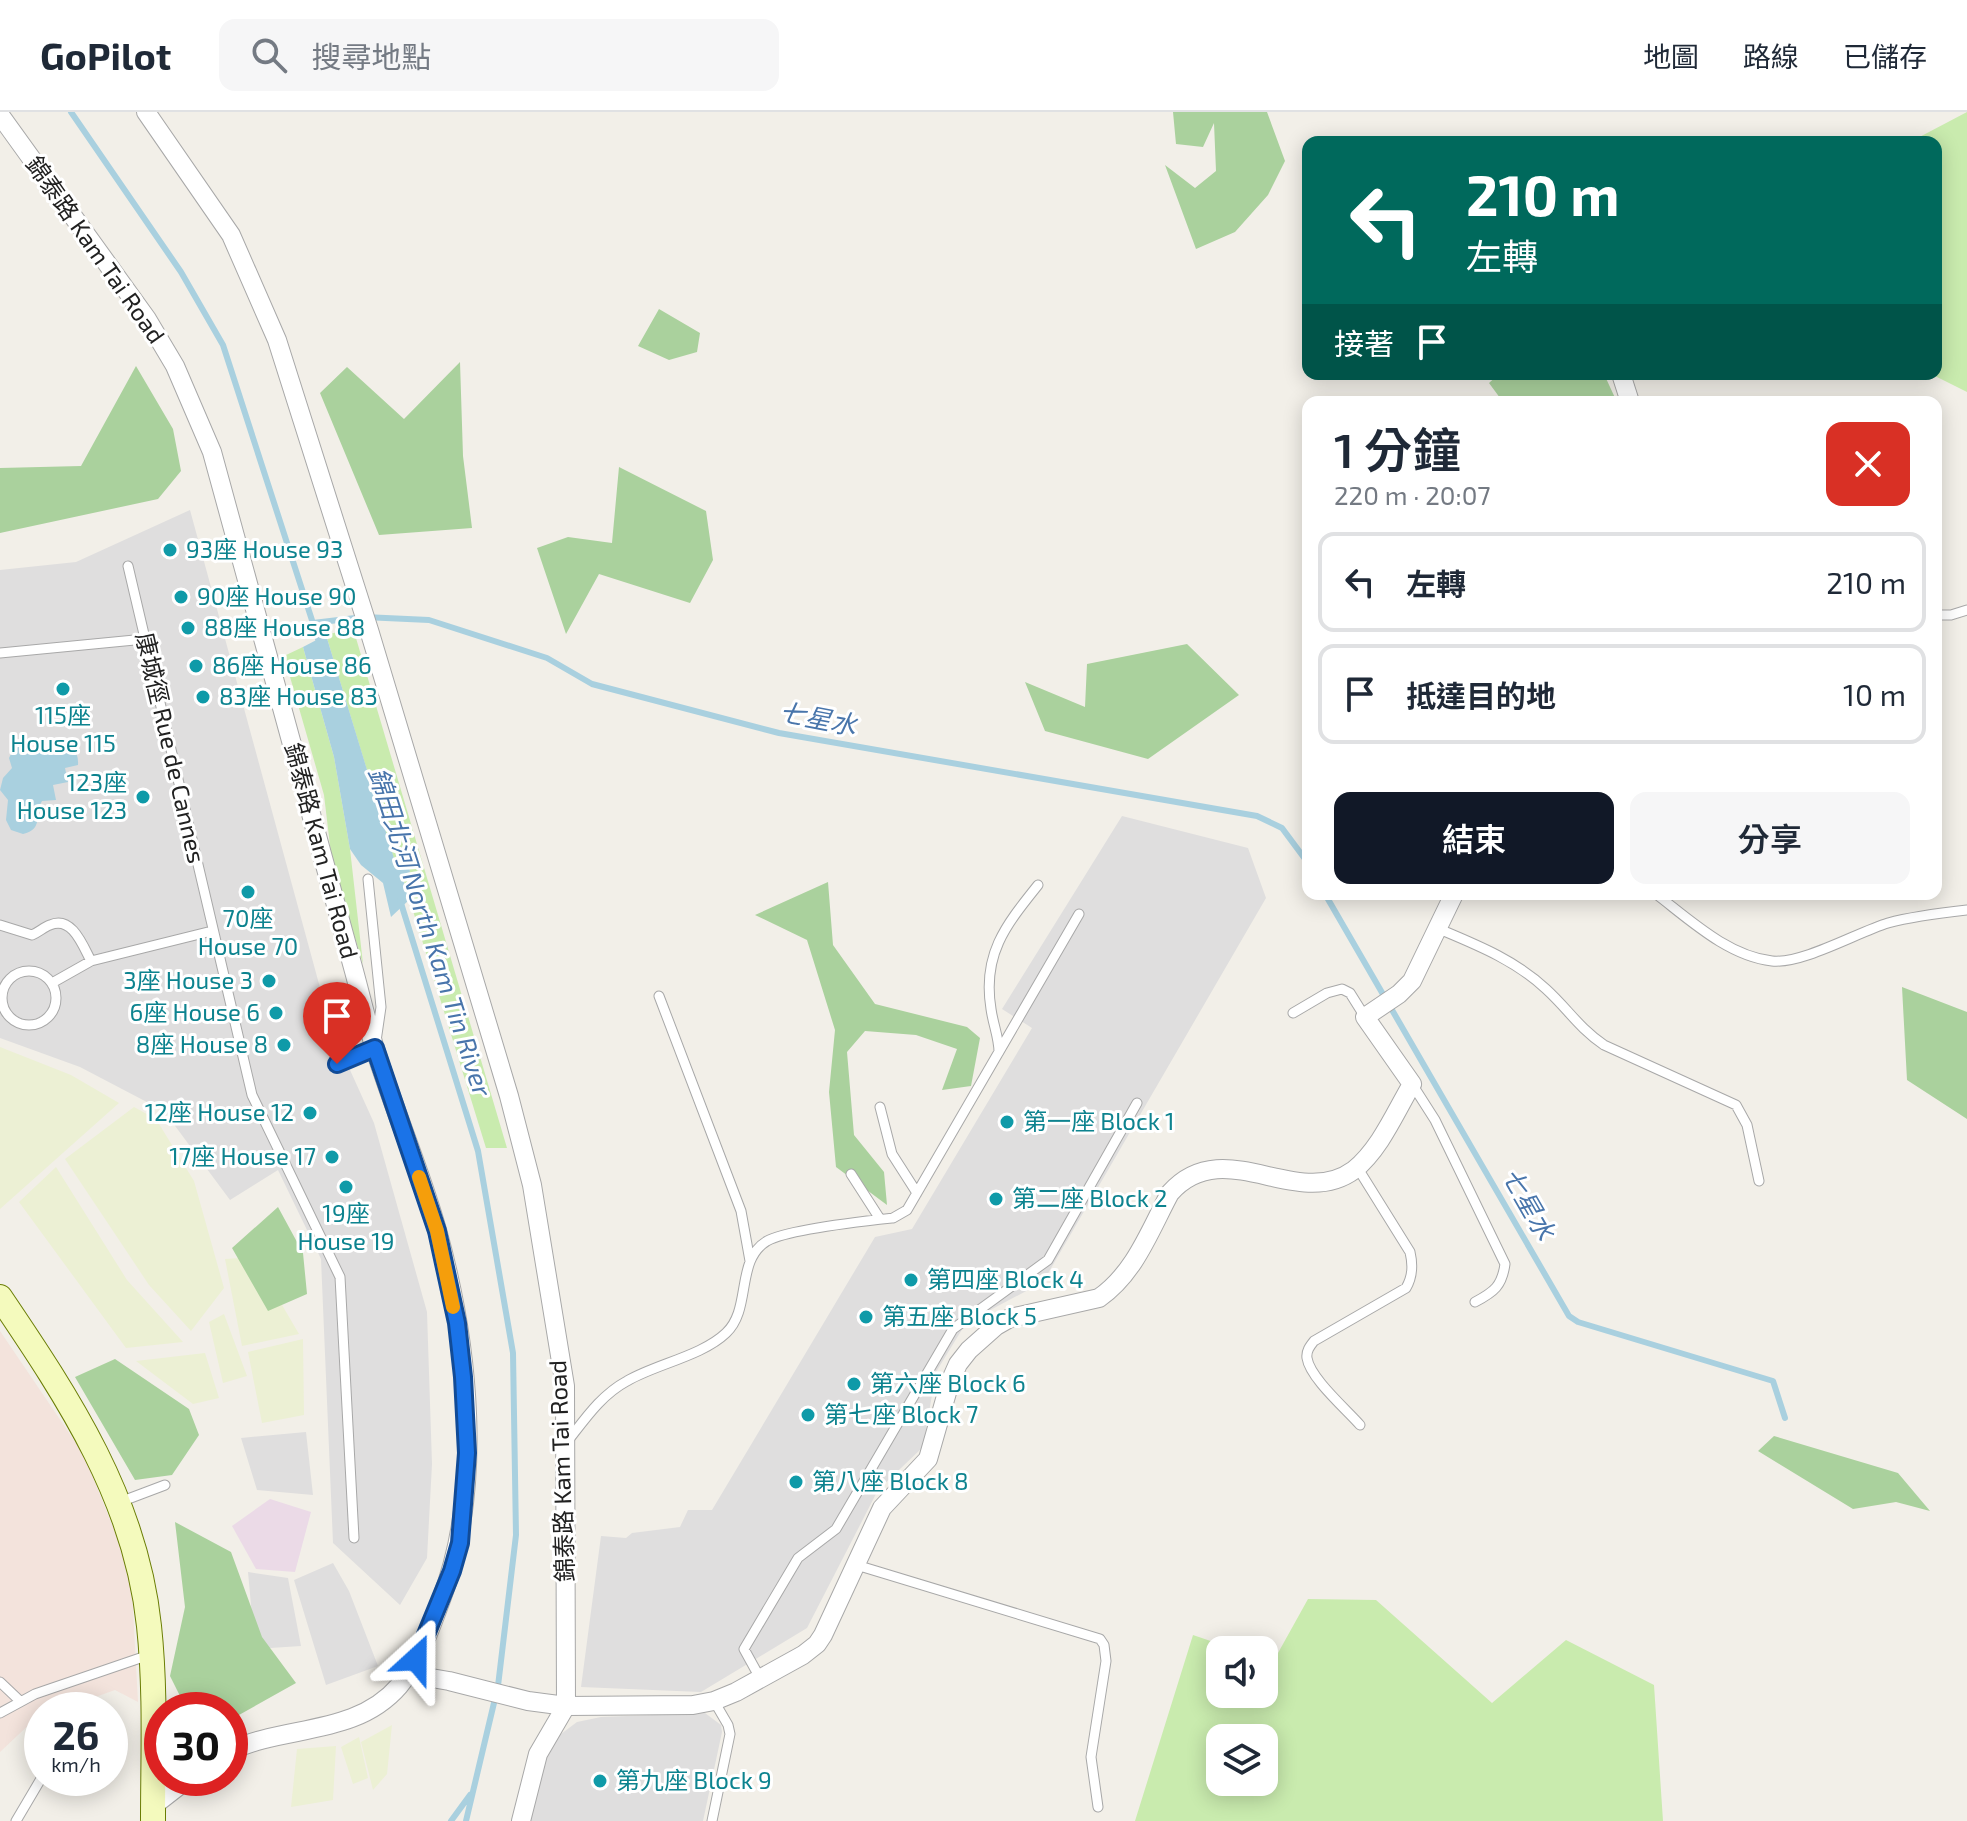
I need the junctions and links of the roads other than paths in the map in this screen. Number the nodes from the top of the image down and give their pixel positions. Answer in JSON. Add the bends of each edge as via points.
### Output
{"nodes":[{"id":1,"x":146,"y":112,"type":"edge"},
{"id":2,"x":0,"y":115,"type":"edge"},
{"id":3,"x":128,"y":566,"type":"dead end"},
{"id":4,"x":1967,"y":610,"type":"edge"},
{"id":5,"x":1942,"y":615,"type":"edge"},
{"id":6,"x":145,"y":639,"type":"junction"},
{"id":7,"x":0,"y":653,"type":"edge"},
{"id":8,"x":368,"y":879,"type":"dead end"},
{"id":9,"x":1038,"y":885,"type":"dead end"},
{"id":10,"x":1451,"y":900,"type":"edge"},
{"id":11,"x":1664,"y":900,"type":"edge"},
{"id":12,"x":1967,"y":910,"type":"edge"},
{"id":13,"x":1079,"y":914,"type":"dead end"},
{"id":14,"x":0,"y":925,"type":"edge"},
{"id":15,"x":1439,"y":929,"type":"junction"},
{"id":16,"x":212,"y":931,"type":"junction"},
{"id":17,"x":91,"y":961,"type":"junction"},
{"id":18,"x":52,"y":983,"type":"junction"},
{"id":19,"x":659,"y":996,"type":"dead end"},
{"id":20,"x":3,"y":1012,"type":"edge"},
{"id":21,"x":1293,"y":1013,"type":"dead end"},
{"id":22,"x":1365,"y":1017,"type":"junction"},
{"id":23,"x":375,"y":1048,"type":"junction"},
{"id":24,"x":999,"y":1052,"type":"junction"},
{"id":25,"x":337,"y":1064,"type":"dead end"},
{"id":26,"x":1412,"y":1084,"type":"junction"},
{"id":27,"x":1137,"y":1103,"type":"dead end"},
{"id":28,"x":880,"y":1107,"type":"dead end"},
{"id":29,"x":1357,"y":1167,"type":"junction"},
{"id":30,"x":851,"y":1174,"type":"dead end"},
{"id":31,"x":1759,"y":1181,"type":"dead end"},
{"id":32,"x":917,"y":1193,"type":"junction"},
{"id":33,"x":880,"y":1219,"type":"junction"},
{"id":34,"x":750,"y":1261,"type":"junction"},
{"id":35,"x":0,"y":1297,"type":"edge"},
{"id":36,"x":1475,"y":1302,"type":"dead end"},
{"id":37,"x":1360,"y":1425,"type":"dead end"},
{"id":38,"x":565,"y":1444,"type":"junction"},
{"id":39,"x":165,"y":1485,"type":"dead end"},
{"id":40,"x":118,"y":1503,"type":"junction"},
{"id":41,"x":354,"y":1538,"type":"dead end"},
{"id":42,"x":853,"y":1564,"type":"junction"},
{"id":43,"x":151,"y":1654,"type":"junction"},
{"id":44,"x":408,"y":1674,"type":"junction"},
{"id":45,"x":760,"y":1678,"type":"junction"},
{"id":46,"x":0,"y":1682,"type":"edge"},
{"id":47,"x":20,"y":1701,"type":"junction"},
{"id":48,"x":714,"y":1701,"type":"junction"},
{"id":49,"x":566,"y":1706,"type":"junction"},
{"id":50,"x":0,"y":1713,"type":"edge"},
{"id":51,"x":248,"y":1745,"type":"edge"},
{"id":52,"x":31,"y":1796,"type":"edge"},
{"id":53,"x":171,"y":1796,"type":"edge"},
{"id":54,"x":1098,"y":1807,"type":"dead end"},
{"id":55,"x":153,"y":1814,"type":"edge"},
{"id":56,"x":16,"y":1821,"type":"edge"},
{"id":57,"x":521,"y":1821,"type":"edge"},
{"id":58,"x":712,"y":1821,"type":"edge"}],
"edges":[{"from":1,"to":38,"type":"street","name":"錦泰路 Kam Tai Road","via":[[231,235],[298,402],[532,1185],[565,1386]]},
{"from":2,"to":23,"type":"street","name":"錦泰路 Kam Tai Road","via":[[147,319],[175,366],[212,452]]},
{"from":3,"to":6,"type":"lane","name":"康城徑 Rue de Cannes"},
{"from":4,"to":5,"type":"lane"},
{"from":6,"to":7,"type":"lane"},
{"from":6,"to":16,"type":"lane","name":"康城徑 Rue de Cannes"},
{"from":8,"to":23,"type":"lane","via":[[381,1007]]},
{"from":9,"to":24,"type":"lane","via":[[1007,924],[992,960],[990,1008]]},
{"from":10,"to":15,"type":"street"},
{"from":11,"to":12,"type":"lane","via":[[1714,937],[1770,960],[1790,959],[1909,918]]},
{"from":13,"to":24,"type":"lane"},
{"from":14,"to":17,"type":"lane","via":[[32,935],[61,923],[78,936]]},
{"from":15,"to":22,"type":"street","via":[[1412,981]]},
{"from":15,"to":31,"type":"lane","via":[[1527,972],[1604,1045],[1736,1105],[1747,1125]]},
{"from":16,"to":17,"type":"lane"},
{"from":16,"to":41,"type":"lane","name":"康城徑 Rue de Cannes","via":[[252,1095],[340,1277]]},
{"from":17,"to":18,"type":"lane"},
{"from":18,"to":20,"type":"lane","via":[[38,973],[20,973],[6,985]]},
{"from":18,"to":20,"type":"lane","via":[[54,1008],[43,1021],[18,1022]]},
{"from":19,"to":34,"type":"lane","via":[[738,1201]]},
{"from":21,"to":22,"type":"lane","via":[[1342,989]]},
{"from":22,"to":26,"type":"street"},
{"from":23,"to":25,"type":"lane"},
{"from":23,"to":44,"type":"street","name":"錦泰路 Kam Tai Road","via":[[437,1231],[463,1377],[467,1453],[460,1543]]},
{"from":24,"to":32,"type":"lane"},
{"from":26,"to":29,"type":"street"},
{"from":26,"to":36,"type":"lane","via":[[1505,1264],[1502,1283]]},
{"from":27,"to":45,"type":"lane","via":[[1048,1260],[953,1329],[836,1529],[798,1558],[744,1649]]},
{"from":28,"to":32,"type":"lane","via":[[892,1154]]},
{"from":29,"to":37,"type":"lane","via":[[1412,1261],[1406,1288],[1308,1349],[1312,1372]]},
{"from":29,"to":42,"type":"street","via":[[1338,1179],[1310,1183],[1221,1168],[1200,1170],[1170,1193],[1130,1268],[1110,1290],[1099,1298],[1010,1318],[982,1337],[954,1373],[928,1459],[888,1499]]},
{"from":30,"to":33,"type":"lane"},
{"from":32,"to":33,"type":"lane","via":[[901,1215]]},
{"from":33,"to":34,"type":"lane","via":[[779,1235]]},
{"from":34,"to":38,"type":"lane","via":[[739,1315],[728,1332],[613,1389]]},
{"from":35,"to":40,"type":"main road","via":[[76,1412]]},
{"from":38,"to":49,"type":"street","name":"錦泰路 Kam Tai Road"},
{"from":39,"to":40,"type":"lane"},
{"from":40,"to":43,"type":"main road","via":[[144,1593]]},
{"from":42,"to":45,"type":"street","via":[[817,1644]]},
{"from":42,"to":54,"type":"lane","via":[[1100,1639],[1106,1661],[1091,1757]]},
{"from":43,"to":47,"type":"lane"},
{"from":43,"to":55,"type":"main road"},
{"from":44,"to":49,"type":"street"},
{"from":44,"to":51,"type":"street","name":"錦泰路 Kam Tai Road","via":[[383,1702],[363,1713]]},
{"from":45,"to":48,"type":"street"},
{"from":46,"to":47,"type":"lane"},
{"from":47,"to":50,"type":"lane"},
{"from":48,"to":49,"type":"street"},
{"from":48,"to":58,"type":"lane","via":[[730,1734]]},
{"from":49,"to":57,"type":"street","via":[[538,1754]]},
{"from":52,"to":56,"type":"lane"},
{"from":53,"to":55,"type":"street"}]}
